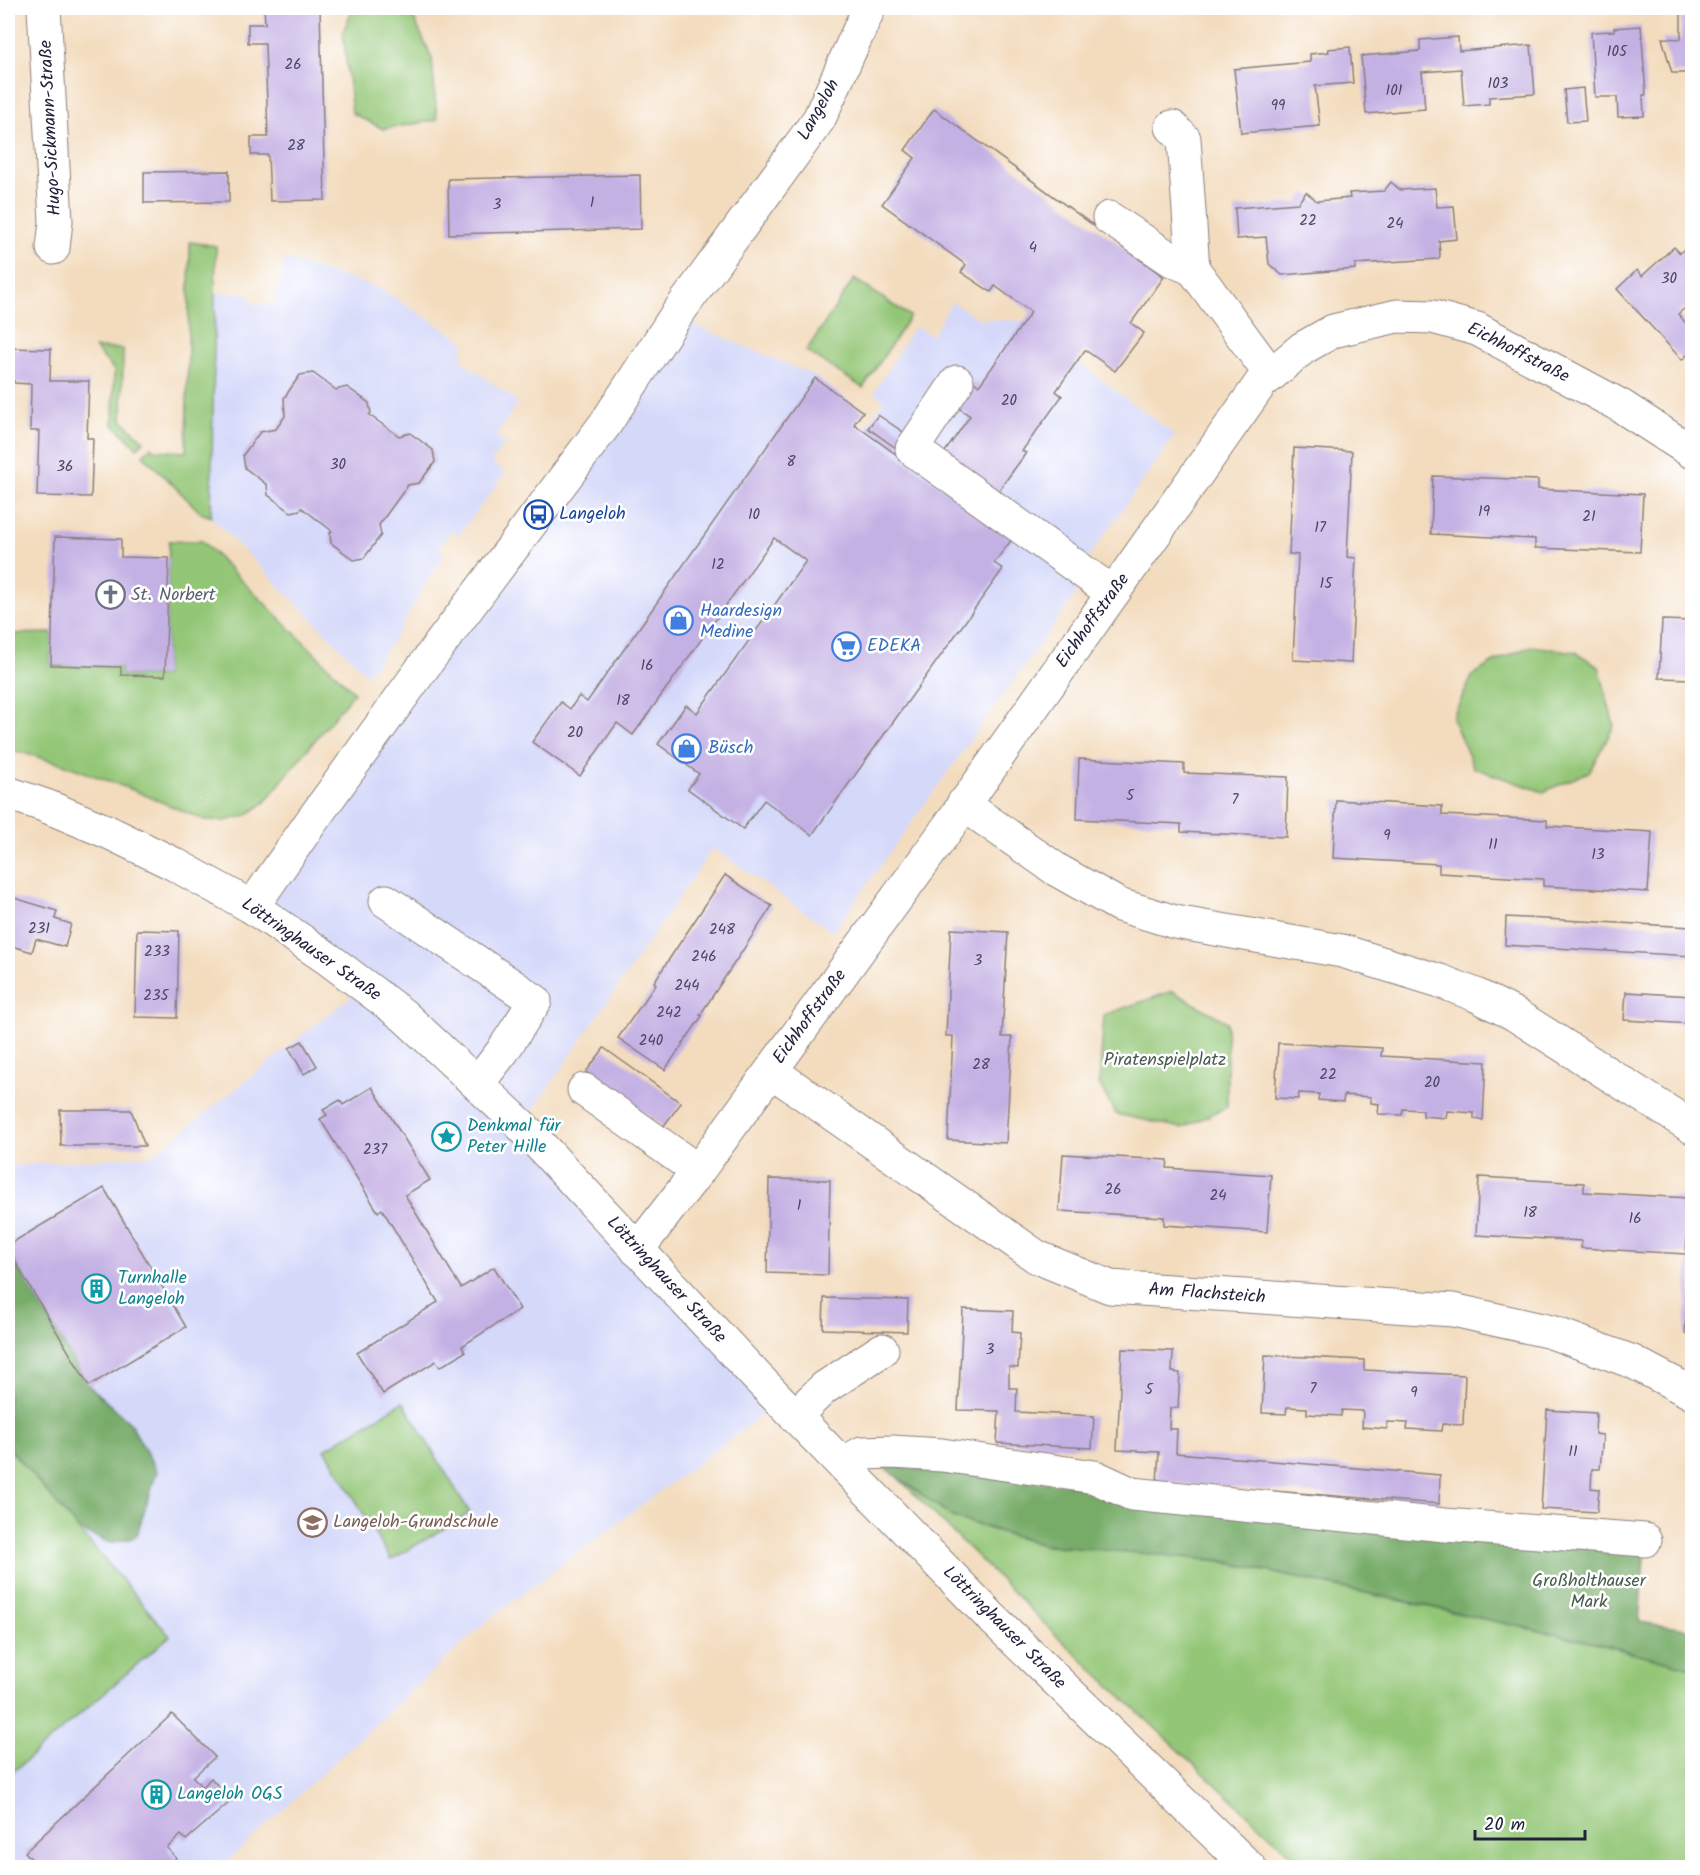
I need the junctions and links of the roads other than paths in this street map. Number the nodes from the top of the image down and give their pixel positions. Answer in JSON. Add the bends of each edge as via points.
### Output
{"nodes":[{"id":1,"x":44,"y":8,"type":"edge"},
{"id":2,"x":869,"y":8,"type":"edge"},
{"id":3,"x":1172,"y":127,"type":"dead end"},
{"id":4,"x":1109,"y":218,"type":"dead end"},
{"id":5,"x":53,"y":248,"type":"dead end"},
{"id":6,"x":1193,"y":269,"type":"junction"},
{"id":7,"x":1271,"y":375,"type":"junction"},
{"id":8,"x":957,"y":382,"type":"dead end"},
{"id":9,"x":1692,"y":452,"type":"edge"},
{"id":10,"x":1113,"y":593,"type":"junction"},
{"id":11,"x":8,"y":793,"type":"edge"},
{"id":12,"x":963,"y":804,"type":"junction"},
{"id":13,"x":386,"y":901,"type":"dead end"},
{"id":14,"x":252,"y":908,"type":"junction"},
{"id":15,"x":771,"y":1071,"type":"junction"},
{"id":16,"x":478,"y":1083,"type":"junction"},
{"id":17,"x":584,"y":1090,"type":"dead end"},
{"id":18,"x":1692,"y":1127,"type":"edge"},
{"id":19,"x":699,"y":1171,"type":"junction"},
{"id":20,"x":637,"y":1250,"type":"junction"},
{"id":21,"x":882,"y":1350,"type":"dead end"},
{"id":22,"x":1692,"y":1393,"type":"edge"},
{"id":23,"x":795,"y":1416,"type":"junction"},
{"id":24,"x":842,"y":1464,"type":"junction"},
{"id":25,"x":1645,"y":1540,"type":"dead end"},
{"id":26,"x":1250,"y":1868,"type":"edge"}],
"edges":[{"from":1,"to":5,"type":"street","name":"Hugo-Sickmann-Straße","via":[[56,221]]},
{"from":2,"to":14,"type":"street","name":"Langeloh","via":[[819,119],[675,317],[606,423],[435,650]]},
{"from":3,"to":6,"type":"street","via":[[1185,139]]},
{"from":4,"to":6,"type":"street","via":[[1172,260]]},
{"from":6,"to":7,"type":"street"},
{"from":7,"to":9,"type":"street","name":"Eichhoffstraße","via":[[1303,348],[1333,331],[1397,316],[1433,316],[1478,329],[1621,406]]},
{"from":7,"to":10,"type":"street","name":"Eichhoffstraße","via":[[1261,383]]},
{"from":8,"to":10,"type":"street","via":[[912,449]]},
{"from":10,"to":12,"type":"street","name":"Eichhoffstraße"},
{"from":11,"to":14,"type":"street","name":"Löttringhauser Straße","via":[[108,832]]},
{"from":12,"to":15,"type":"street","name":"Eichhoffstraße"},
{"from":12,"to":18,"type":"street","via":[[1057,870],[1119,905],[1175,922],[1342,951],[1476,995],[1514,1014]]},
{"from":13,"to":16,"type":"street","via":[[535,1001]]},
{"from":14,"to":16,"type":"street","name":"Löttringhauser Straße","via":[[403,1015]]},
{"from":15,"to":19,"type":"street","name":"Eichhoffstraße"},
{"from":15,"to":22,"type":"street","name":"Am Flachsteich","via":[[1037,1257],[1110,1287],[1453,1310],[1551,1332],[1633,1362]]},
{"from":16,"to":20,"type":"street","name":"Löttringhauser Straße"},
{"from":17,"to":19,"type":"street"},
{"from":19,"to":20,"type":"street","name":"Eichhoffstraße"},
{"from":20,"to":23,"type":"street","name":"Löttringhauser Straße"},
{"from":21,"to":23,"type":"street","via":[[824,1388]]},
{"from":23,"to":24,"type":"street","name":"Löttringhauser Straße"},
{"from":24,"to":25,"type":"street","via":[[862,1453],[942,1455],[1095,1477],[1132,1494],[1445,1526]]},
{"from":24,"to":26,"type":"street","name":"Löttringhauser Straße","via":[[989,1615]]}]}
